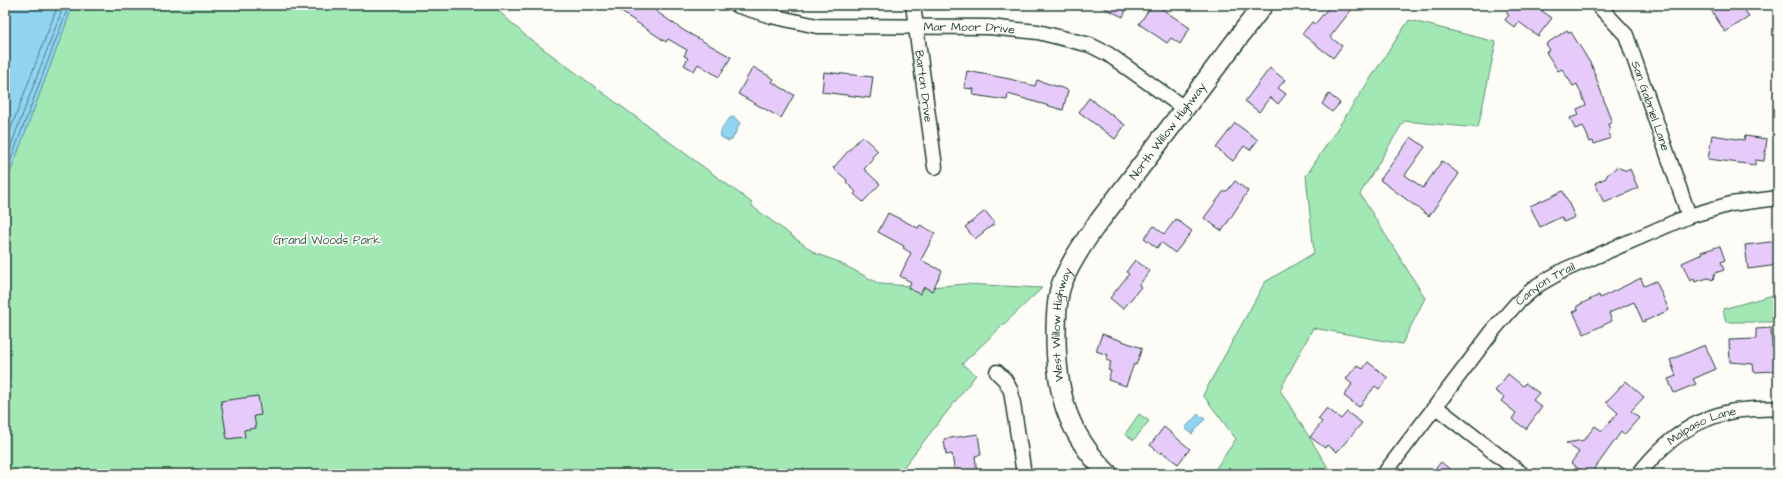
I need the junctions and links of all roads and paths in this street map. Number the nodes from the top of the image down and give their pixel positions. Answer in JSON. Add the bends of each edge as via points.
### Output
{"nodes":[{"id":1,"x":736,"y":5,"type":"edge"},
{"id":2,"x":913,"y":5,"type":"edge"},
{"id":3,"x":1263,"y":5,"type":"edge"},
{"id":4,"x":1598,"y":5,"type":"edge"},
{"id":5,"x":916,"y":26,"type":"junction"},
{"id":6,"x":1184,"y":108,"type":"junction"},
{"id":7,"x":935,"y":167,"type":"dead end"},
{"id":8,"x":1778,"y":198,"type":"edge"},
{"id":9,"x":1689,"y":216,"type":"junction"},
{"id":10,"x":1073,"y":259,"type":"joint"},
{"id":11,"x":997,"y":372,"type":"dead end"},
{"id":12,"x":1436,"y":407,"type":"junction"},
{"id":13,"x":1778,"y":409,"type":"edge"},
{"id":14,"x":1024,"y":474,"type":"edge"},
{"id":15,"x":1108,"y":474,"type":"edge"},
{"id":16,"x":1384,"y":474,"type":"edge"},
{"id":17,"x":1522,"y":474,"type":"edge"},
{"id":18,"x":1639,"y":474,"type":"edge"}],
"edges":[{"from":1,"to":5,"type":"street","name":"Mar Moor Drive","via":[[817,26]]},
{"from":2,"to":5,"type":"street","name":"Barton Drive"},
{"from":3,"to":6,"type":"street","name":"North Willow Highway"},
{"from":4,"to":9,"type":"street","name":"San Gabriel Lane","via":[[1626,35]]},
{"from":5,"to":6,"type":"street","name":"Mar Moor Drive","via":[[989,27],[1038,32],[1090,45],[1128,67]]},
{"from":5,"to":7,"type":"street","name":"Barton Drive"},
{"from":6,"to":10,"type":"street","name":"North Willow Highway"},
{"from":8,"to":9,"type":"street","name":"Canyon Trail","via":[[1731,204]]},
{"from":9,"to":12,"type":"street","name":"Canyon Trail","via":[[1564,270],[1538,285],[1517,303],[1495,328]]},
{"from":10,"to":15,"type":"street","name":"West Willow Highway","via":[[1061,284],[1056,322],[1060,395],[1078,437]]},
{"from":11,"to":14,"type":"street","via":[[1011,391]]},
{"from":12,"to":16,"type":"street","name":"Canyon Trail"},
{"from":12,"to":17,"type":"street"},
{"from":13,"to":18,"type":"street","name":"Malpaso Lane","via":[[1734,411],[1701,421],[1664,446]]}]}
